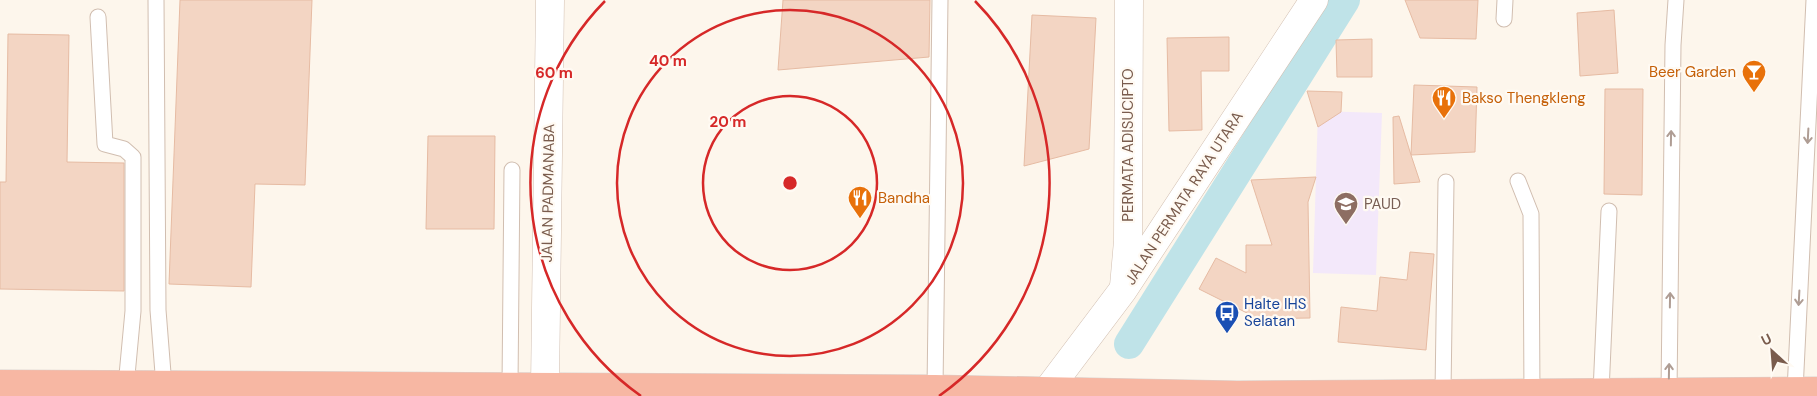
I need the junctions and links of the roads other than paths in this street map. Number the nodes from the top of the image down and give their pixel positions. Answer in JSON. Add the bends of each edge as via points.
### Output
{"nodes":[{"id":1,"x":156,"y":0,"type":"edge"},
{"id":2,"x":550,"y":0,"type":"edge"},
{"id":3,"x":940,"y":0,"type":"edge"},
{"id":4,"x":1129,"y":0,"type":"edge"},
{"id":5,"x":1314,"y":0,"type":"edge"},
{"id":6,"x":1505,"y":0,"type":"edge"},
{"id":7,"x":1676,"y":0,"type":"edge"},
{"id":8,"x":1814,"y":0,"type":"edge"},
{"id":9,"x":98,"y":16,"type":"dead end"},
{"id":10,"x":1504,"y":19,"type":"dead end"},
{"id":11,"x":512,"y":170,"type":"dead end"},
{"id":12,"x":1518,"y":181,"type":"dead end"},
{"id":13,"x":1446,"y":182,"type":"dead end"},
{"id":14,"x":1609,"y":211,"type":"dead end"},
{"id":15,"x":1123,"y":290,"type":"junction"},
{"id":16,"x":0,"y":384,"type":"edge"},
{"id":17,"x":126,"y":386,"type":"junction"},
{"id":18,"x":164,"y":386,"type":"junction"},
{"id":19,"x":510,"y":386,"type":"junction"},
{"id":20,"x":545,"y":386,"type":"junction"},
{"id":21,"x":935,"y":389,"type":"junction"},
{"id":22,"x":1047,"y":391,"type":"junction"},
{"id":23,"x":1806,"y":391,"type":"edge"},
{"id":24,"x":450,"y":392,"type":"edge"},
{"id":25,"x":1443,"y":392,"type":"junction"},
{"id":26,"x":1601,"y":392,"type":"junction"},
{"id":27,"x":1669,"y":392,"type":"junction"},
{"id":28,"x":1532,"y":394,"type":"edge"},
{"id":29,"x":1358,"y":395,"type":"edge"}],
"edges":[{"from":1,"to":18,"type":"lane","via":[[158,310]]},
{"from":2,"to":20,"type":"street","name":"JALAN PADMANABA"},
{"from":3,"to":21,"type":"lane"},
{"from":4,"to":15,"type":"street","name":"PERMATA ADISUCIPTO","via":[[1128,241]]},
{"from":5,"to":15,"type":"street","name":"JALAN PERMATA RAYA UTARA"},
{"from":6,"to":10,"type":"lane"},
{"from":27,"to":7,"type":"lane","one_way":true},
{"from":8,"to":23,"type":"lane","one_way":true},
{"from":9,"to":17,"type":"lane","via":[[105,144],[124,148],[134,157],[133,311]]},
{"from":11,"to":19,"type":"lane"},
{"from":12,"to":28,"type":"lane","via":[[1531,214]]},
{"from":13,"to":25,"type":"lane"},
{"from":14,"to":26,"type":"lane"},
{"from":15,"to":22,"type":"street","name":"JALAN PERMATA RAYA UTARA"},
{"from":16,"to":17,"type":"highway"},
{"from":17,"to":18,"type":"highway"},
{"from":18,"to":24,"type":"highway"},
{"from":19,"to":20,"type":"highway"},
{"from":19,"to":24,"type":"highway"},
{"from":20,"to":21,"type":"highway"},
{"from":21,"to":22,"type":"highway"},
{"from":22,"to":29,"type":"highway"},
{"from":23,"to":27,"type":"highway"},
{"from":25,"to":28,"type":"highway"},
{"from":25,"to":29,"type":"highway"},
{"from":26,"to":27,"type":"highway"},
{"from":26,"to":28,"type":"highway"}]}
